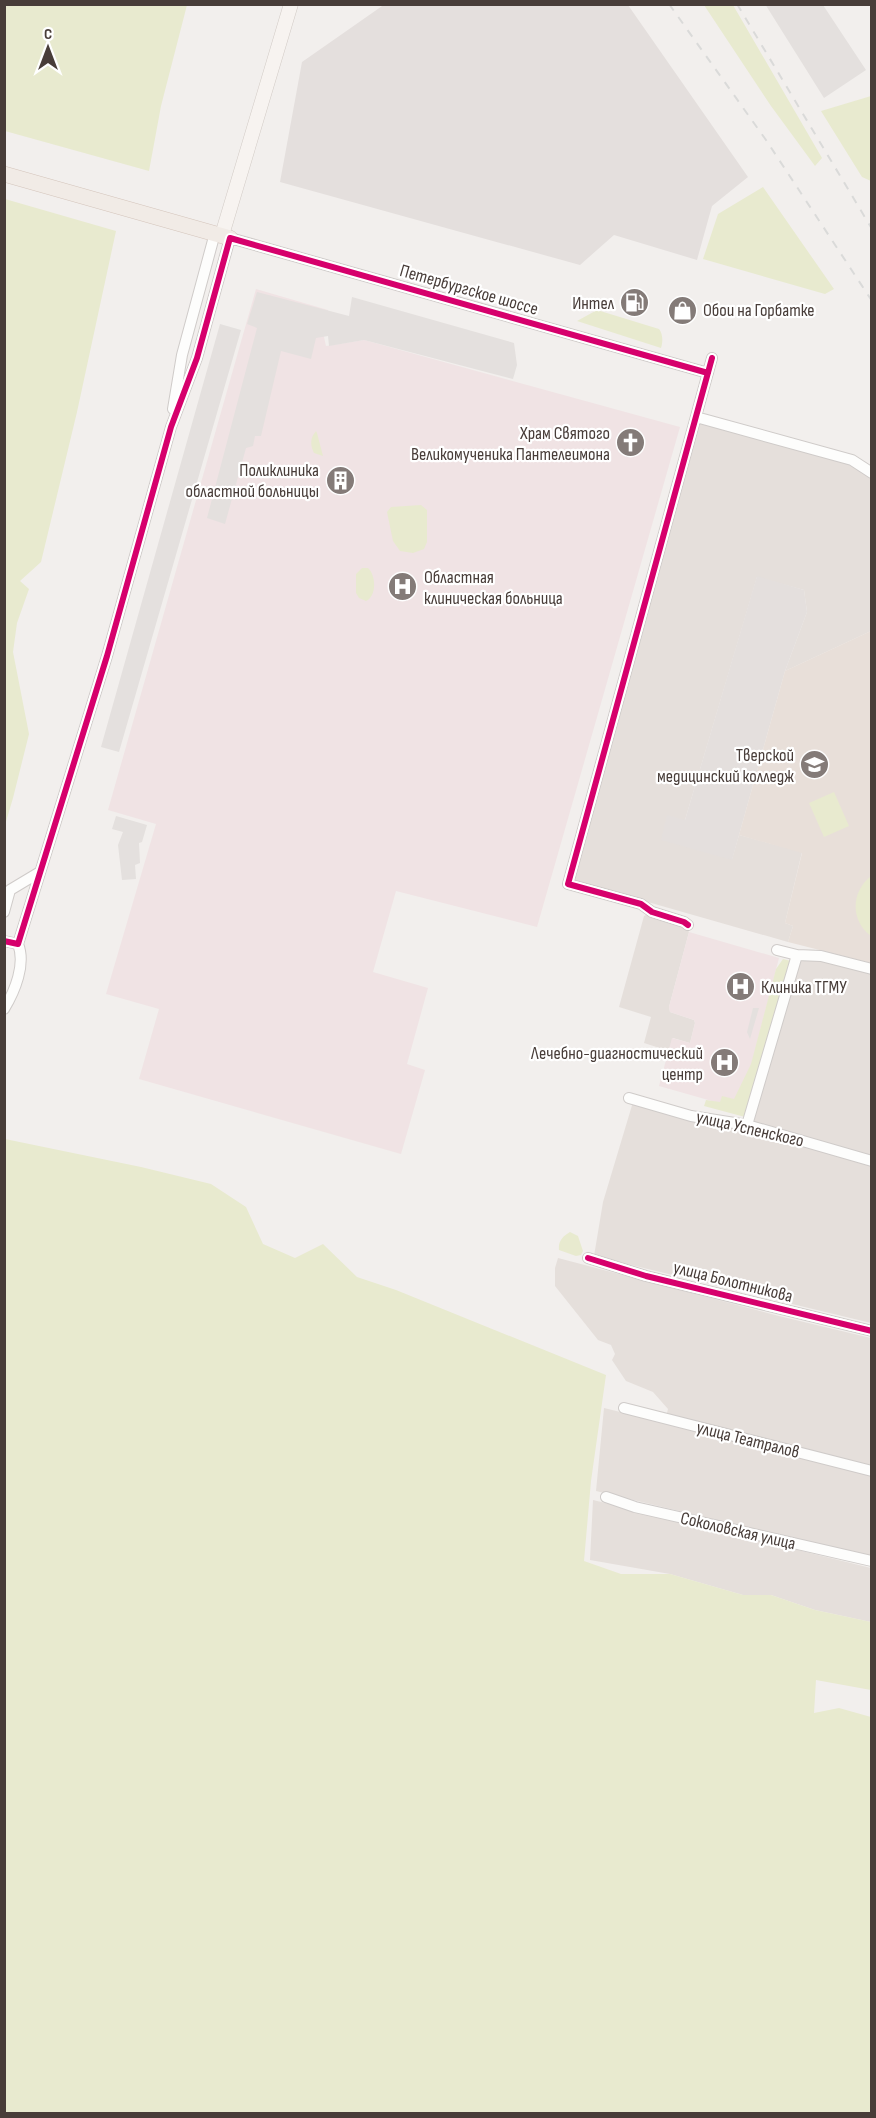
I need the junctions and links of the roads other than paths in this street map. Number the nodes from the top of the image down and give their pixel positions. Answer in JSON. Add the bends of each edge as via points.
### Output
{"nodes":[{"id":1,"x":291,"y":4,"type":"edge"},
{"id":2,"x":4,"y":174,"type":"edge"},
{"id":3,"x":222,"y":235,"type":"junction"},
{"id":4,"x":712,"y":358,"type":"dead end"},
{"id":5,"x":708,"y":373,"type":"junction"},
{"id":6,"x":696,"y":417,"type":"junction"},
{"id":7,"x":171,"y":427,"type":"junction"},
{"id":8,"x":872,"y":473,"type":"edge"},
{"id":9,"x":40,"y":872,"type":"junction"},
{"id":10,"x":4,"y":912,"type":"edge"},
{"id":11,"x":688,"y":925,"type":"dead end"},
{"id":12,"x":4,"y":941,"type":"edge"},
{"id":13,"x":18,"y":944,"type":"junction"},
{"id":14,"x":777,"y":950,"type":"dead end"},
{"id":15,"x":796,"y":955,"type":"junction"},
{"id":16,"x":872,"y":969,"type":"edge"},
{"id":17,"x":4,"y":1009,"type":"edge"},
{"id":18,"x":629,"y":1098,"type":"dead end"},
{"id":19,"x":747,"y":1125,"type":"junction"},
{"id":20,"x":872,"y":1161,"type":"edge"},
{"id":21,"x":588,"y":1258,"type":"dead end"},
{"id":22,"x":872,"y":1331,"type":"edge"},
{"id":23,"x":624,"y":1408,"type":"dead end"},
{"id":24,"x":872,"y":1471,"type":"edge"},
{"id":25,"x":606,"y":1497,"type":"dead end"},
{"id":26,"x":872,"y":1562,"type":"edge"}],
"edges":[{"from":1,"to":3,"type":"main road"},
{"from":2,"to":3,"type":"main road","name":"Петербургское шоссе"},
{"from":3,"to":5,"type":"street","name":"Петербургское шоссе"},
{"from":3,"to":7,"type":"street","via":[[197,358]]},
{"from":3,"to":7,"type":"street","via":[[182,355]]},
{"from":4,"to":5,"type":"street"},
{"from":5,"to":6,"type":"street"},
{"from":6,"to":8,"type":"street","via":[[852,460]]},
{"from":6,"to":11,"type":"street","via":[[568,884],[641,904]]},
{"from":7,"to":9,"type":"street","via":[[107,656]]},
{"from":9,"to":10,"type":"street","via":[[10,890]]},
{"from":9,"to":13,"type":"street"},
{"from":12,"to":13,"type":"street"},
{"from":13,"to":17,"type":"street","via":[[22,953],[18,975]]},
{"from":14,"to":15,"type":"street"},
{"from":15,"to":16,"type":"street","via":[[821,956]]},
{"from":15,"to":19,"type":"street"},
{"from":18,"to":19,"type":"street","name":"улица Успенского","via":[[690,1116]]},
{"from":19,"to":20,"type":"street","name":"улица Успенского"},
{"from":21,"to":22,"type":"street","name":"улица Болотникова"},
{"from":23,"to":24,"type":"street","name":"улица Театралов"},
{"from":25,"to":26,"type":"street","name":"Соколовская улица"}]}
